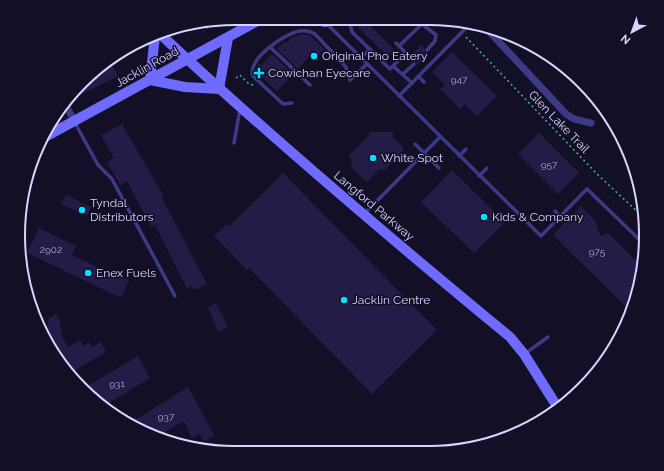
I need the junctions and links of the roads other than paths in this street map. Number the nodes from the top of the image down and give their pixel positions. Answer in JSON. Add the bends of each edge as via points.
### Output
{"nodes":[{"id":1,"x":251,"y":25,"type":"edge"},
{"id":2,"x":328,"y":25,"type":"edge"},
{"id":3,"x":350,"y":25,"type":"edge"},
{"id":4,"x":420,"y":25,"type":"edge"},
{"id":5,"x":423,"y":25,"type":"edge"},
{"id":6,"x":466,"y":28,"type":"edge"},
{"id":7,"x":492,"y":35,"type":"edge"},
{"id":8,"x":164,"y":38,"type":"edge"},
{"id":9,"x":228,"y":38,"type":"junction"},
{"id":10,"x":154,"y":41,"type":"edge"},
{"id":11,"x":270,"y":47,"type":"junction"},
{"id":12,"x":370,"y":49,"type":"junction"},
{"id":13,"x":427,"y":50,"type":"dead end"},
{"id":14,"x":361,"y":58,"type":"junction"},
{"id":15,"x":188,"y":60,"type":"junction"},
{"id":16,"x":367,"y":64,"type":"junction"},
{"id":17,"x":414,"y":64,"type":"dead end"},
{"id":18,"x":393,"y":66,"type":"junction"},
{"id":19,"x":403,"y":74,"type":"junction"},
{"id":20,"x":418,"y":77,"type":"junction"},
{"id":21,"x":150,"y":80,"type":"junction"},
{"id":22,"x":424,"y":82,"type":"dead end"},
{"id":23,"x":412,"y":83,"type":"junction"},
{"id":24,"x":310,"y":85,"type":"dead end"},
{"id":25,"x":219,"y":89,"type":"junction"},
{"id":26,"x":399,"y":96,"type":"junction"},
{"id":27,"x":292,"y":103,"type":"dead end"},
{"id":28,"x":67,"y":108,"type":"edge"},
{"id":29,"x":240,"y":108,"type":"junction"},
{"id":30,"x":75,"y":122,"type":"junction"},
{"id":31,"x":591,"y":123,"type":"dead end"},
{"id":32,"x":51,"y":134,"type":"edge"},
{"id":33,"x":440,"y":137,"type":"junction"},
{"id":34,"x":234,"y":143,"type":"dead end"},
{"id":35,"x":415,"y":144,"type":"dead end"},
{"id":36,"x":466,"y":149,"type":"dead end"},
{"id":37,"x":424,"y":153,"type":"junction"},
{"id":38,"x":459,"y":156,"type":"junction"},
{"id":39,"x":439,"y":168,"type":"dead end"},
{"id":40,"x":488,"y":168,"type":"dead end"},
{"id":41,"x":479,"y":176,"type":"junction"},
{"id":42,"x":555,"y":211,"type":"dead end"},
{"id":43,"x":363,"y":215,"type":"junction"},
{"id":44,"x":560,"y":216,"type":"junction"},
{"id":45,"x":639,"y":239,"type":"edge"},
{"id":46,"x":175,"y":296,"type":"dead end"},
{"id":47,"x":548,"y":337,"type":"dead end"},
{"id":48,"x":524,"y":354,"type":"junction"},
{"id":49,"x":555,"y":404,"type":"edge"}],
"edges":[{"from":1,"to":9,"type":"main road","name":"Jacklin Road"},
{"from":2,"to":14,"type":"lane"},
{"from":3,"to":12,"type":"lane","via":[[352,32]]},
{"from":4,"to":18,"type":"lane","via":[[398,44],[406,53]]},
{"from":5,"to":13,"type":"lane","via":[[436,35],[435,41]]},
{"from":6,"to":20,"type":"lane"},
{"from":7,"to":31,"type":"street","via":[[566,114]]},
{"from":8,"to":15,"type":"main road","name":"Langford Parkway"},
{"from":9,"to":15,"type":"main road","name":"Jacklin Road"},
{"from":9,"to":25,"type":"main road"},
{"from":10,"to":21,"type":"main road"},
{"from":11,"to":16,"type":"lane","via":[[290,34],[309,30],[346,67],[350,80]]},
{"from":11,"to":24,"type":"lane"},
{"from":11,"to":27,"type":"lane","via":[[252,65],[253,76],[283,104]]},
{"from":12,"to":14,"type":"lane"},
{"from":12,"to":18,"type":"lane","via":[[390,69]]},
{"from":14,"to":16,"type":"lane"},
{"from":15,"to":21,"type":"main road","name":"Jacklin Road"},
{"from":15,"to":25,"type":"main road","name":"Langford Parkway"},
{"from":16,"to":26,"type":"lane"},
{"from":17,"to":19,"type":"lane"},
{"from":18,"to":19,"type":"lane"},
{"from":19,"to":23,"type":"lane"},
{"from":20,"to":22,"type":"lane"},
{"from":20,"to":23,"type":"lane"},
{"from":21,"to":25,"type":"main road","via":[[185,87]]},
{"from":21,"to":30,"type":"main road","name":"Jacklin Road"},
{"from":23,"to":26,"type":"lane"},
{"from":25,"to":29,"type":"main road","name":"Langford Parkway"},
{"from":26,"to":33,"type":"lane"},
{"from":28,"to":30,"type":"street"},
{"from":29,"to":34,"type":"lane"},
{"from":29,"to":43,"type":"main road","name":"Langford Parkway"},
{"from":30,"to":32,"type":"main road","name":"Jacklin Road"},
{"from":30,"to":46,"type":"lane","via":[[98,165],[112,179]]},
{"from":33,"to":37,"type":"lane"},
{"from":33,"to":38,"type":"lane"},
{"from":35,"to":37,"type":"lane"},
{"from":36,"to":38,"type":"lane"},
{"from":37,"to":39,"type":"lane"},
{"from":37,"to":43,"type":"lane"},
{"from":38,"to":41,"type":"lane"},
{"from":40,"to":41,"type":"lane"},
{"from":41,"to":44,"type":"lane","via":[[541,236]]},
{"from":42,"to":44,"type":"lane"},
{"from":43,"to":48,"type":"main road","name":"Langford Parkway","via":[[510,337]]},
{"from":44,"to":45,"type":"lane","via":[[588,189]]},
{"from":47,"to":48,"type":"lane"},
{"from":48,"to":49,"type":"main road","name":"Langford Parkway"}]}
